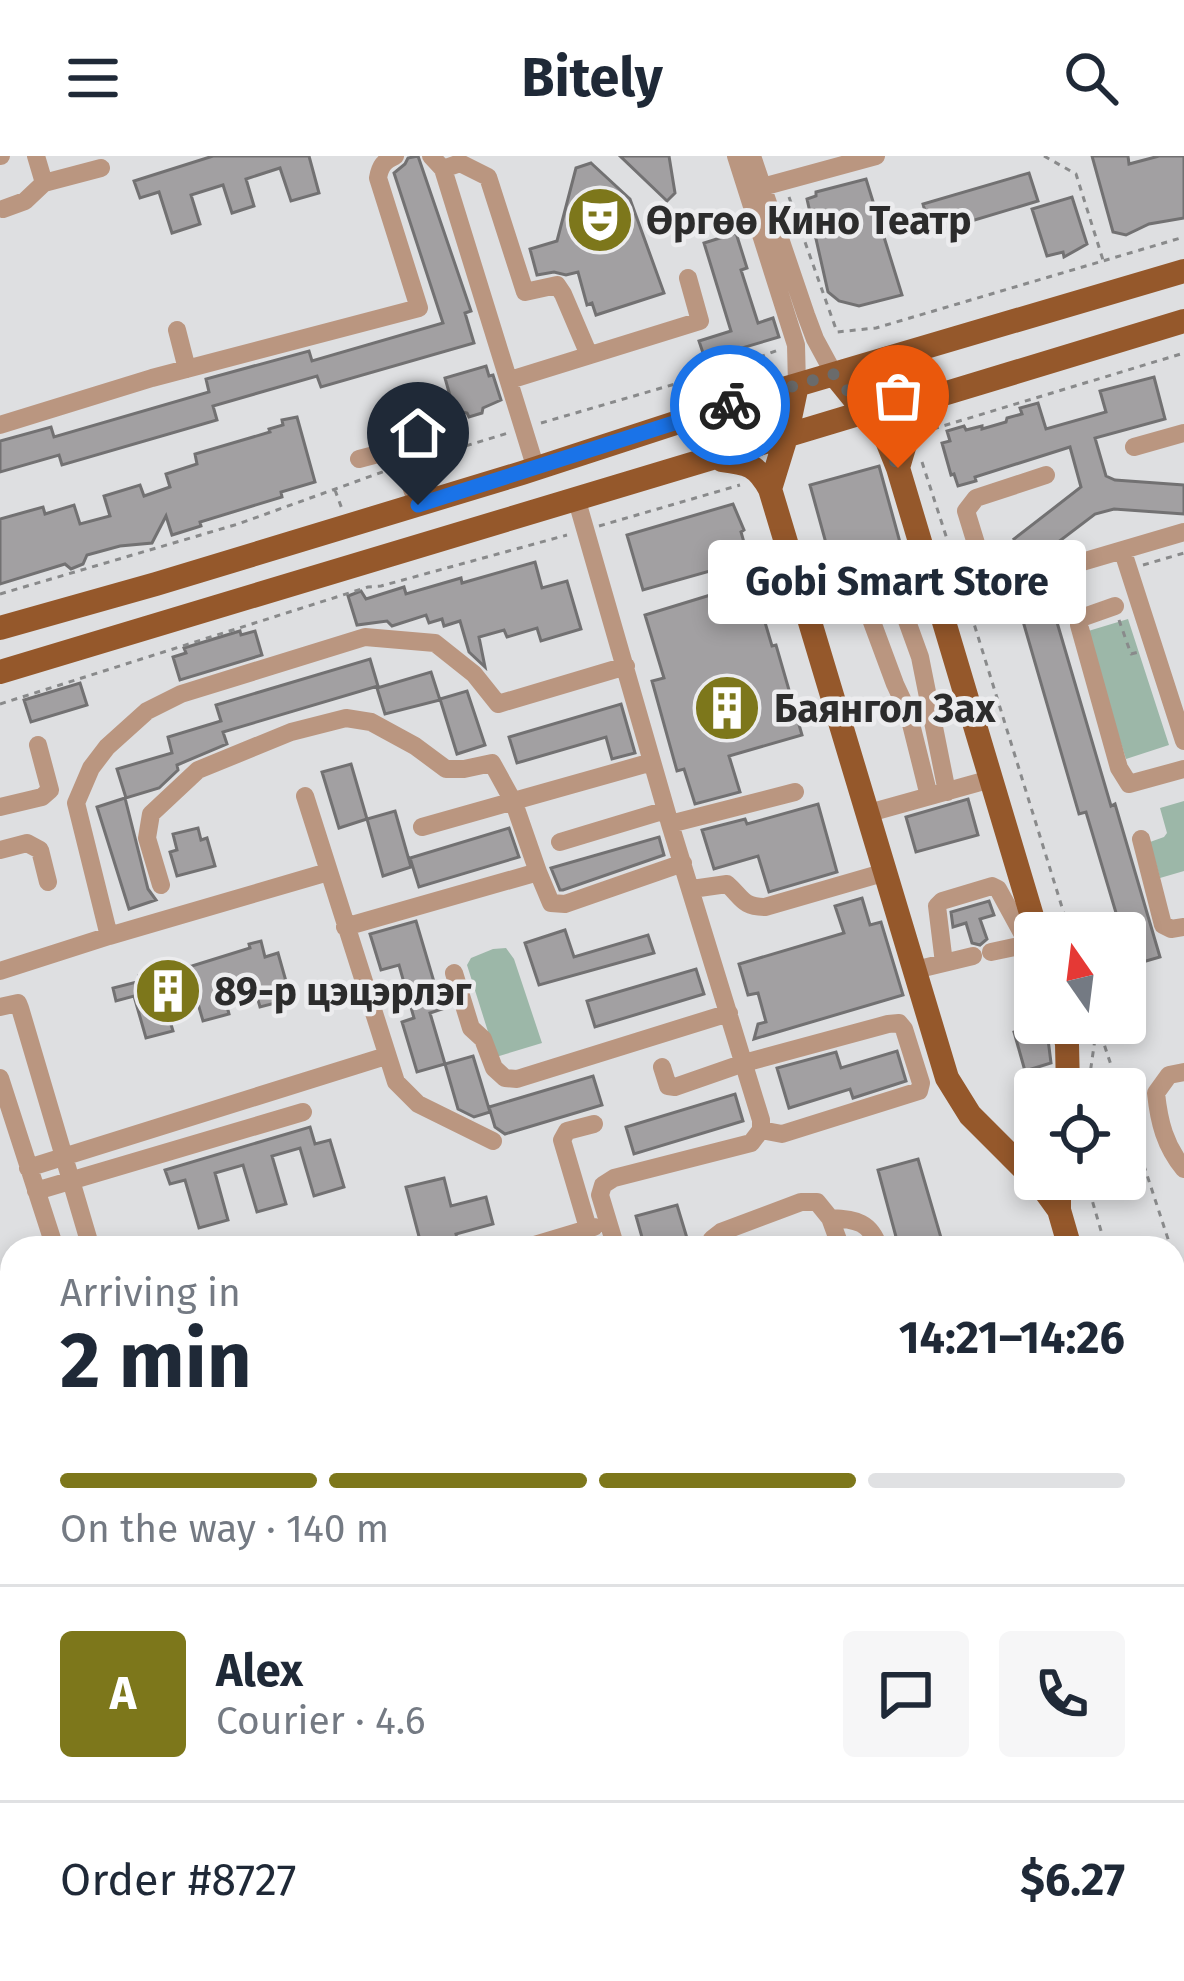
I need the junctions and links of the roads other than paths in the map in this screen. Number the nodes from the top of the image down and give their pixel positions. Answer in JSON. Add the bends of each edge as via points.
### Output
{"nodes":[{"id":1,"x":36,"y":156,"type":"edge"},
{"id":2,"x":395,"y":156,"type":"edge"},
{"id":3,"x":736,"y":156,"type":"edge"},
{"id":4,"x":752,"y":156,"type":"edge"},
{"id":5,"x":876,"y":156,"type":"edge"},
{"id":6,"x":437,"y":163,"type":"edge"},
{"id":7,"x":101,"y":168,"type":"dead end"},
{"id":8,"x":44,"y":183,"type":"junction"},
{"id":9,"x":762,"y":187,"type":"junction"},
{"id":10,"x":3,"y":209,"type":"edge"},
{"id":11,"x":1184,"y":271,"type":"edge"},
{"id":12,"x":688,"y":278,"type":"dead end"},
{"id":13,"x":1184,"y":321,"type":"edge"},
{"id":14,"x":177,"y":330,"type":"dead end"},
{"id":15,"x":590,"y":356,"type":"junction"},
{"id":16,"x":187,"y":369,"type":"junction"},
{"id":17,"x":834,"y":374,"type":"junction"},
{"id":18,"x":510,"y":380,"type":"junction"},
{"id":19,"x":797,"y":385,"type":"junction"},
{"id":20,"x":940,"y":395,"type":"junction"},
{"id":21,"x":865,"y":412,"type":"junction"},
{"id":22,"x":0,"y":425,"type":"edge"},
{"id":23,"x":1184,"y":433,"type":"edge"},
{"id":24,"x":786,"y":436,"type":"junction"},
{"id":25,"x":1134,"y":447,"type":"dead end"},
{"id":26,"x":359,"y":459,"type":"dead end"},
{"id":27,"x":712,"y":459,"type":"junction"},
{"id":28,"x":910,"y":465,"type":"junction"},
{"id":29,"x":536,"y":469,"type":"junction"},
{"id":30,"x":1046,"y":475,"type":"dead end"},
{"id":31,"x":764,"y":480,"type":"junction"},
{"id":32,"x":577,"y":501,"type":"junction"},
{"id":33,"x":418,"y":505,"type":"junction"},
{"id":34,"x":1184,"y":532,"type":"edge"},
{"id":35,"x":1123,"y":552,"type":"junction"},
{"id":36,"x":156,"y":584,"type":"junction"},
{"id":37,"x":990,"y":589,"type":"junction"},
{"id":38,"x":939,"y":604,"type":"junction"},
{"id":39,"x":1115,"y":606,"type":"dead end"},
{"id":40,"x":153,"y":627,"type":"junction"},
{"id":41,"x":0,"y":628,"type":"edge"},
{"id":42,"x":626,"y":666,"type":"junction"},
{"id":43,"x":0,"y":672,"type":"edge"},
{"id":44,"x":1184,"y":740,"type":"edge"},
{"id":45,"x":38,"y":745,"type":"dead end"},
{"id":46,"x":652,"y":762,"type":"junction"},
{"id":47,"x":1184,"y":769,"type":"edge"},
{"id":48,"x":991,"y":779,"type":"junction"},
{"id":49,"x":795,"y":792,"type":"dead end"},
{"id":50,"x":938,"y":794,"type":"junction"},
{"id":51,"x":305,"y":796,"type":"dead end"},
{"id":52,"x":514,"y":803,"type":"junction"},
{"id":53,"x":0,"y":807,"type":"edge"},
{"id":54,"x":868,"y":813,"type":"junction"},
{"id":55,"x":669,"y":817,"type":"junction"},
{"id":56,"x":422,"y":827,"type":"dead end"},
{"id":57,"x":1141,"y":839,"type":"dead end"},
{"id":58,"x":560,"y":842,"type":"dead end"},
{"id":59,"x":0,"y":850,"type":"edge"},
{"id":60,"x":683,"y":863,"type":"junction"},
{"id":61,"x":328,"y":872,"type":"junction"},
{"id":62,"x":538,"y":872,"type":"junction"},
{"id":63,"x":886,"y":872,"type":"junction"},
{"id":64,"x":48,"y":882,"type":"dead end"},
{"id":65,"x":161,"y":885,"type":"dead end"},
{"id":66,"x":692,"y":889,"type":"junction"},
{"id":67,"x":1025,"y":912,"type":"edge"},
{"id":68,"x":1014,"y":918,"type":"edge"},
{"id":69,"x":345,"y":927,"type":"junction"},
{"id":70,"x":1184,"y":927,"type":"edge"},
{"id":71,"x":109,"y":936,"type":"junction"},
{"id":72,"x":1014,"y":945,"type":"edge"},
{"id":73,"x":944,"y":963,"type":"junction"},
{"id":74,"x":915,"y":970,"type":"junction"},
{"id":75,"x":0,"y":971,"type":"edge"},
{"id":76,"x":454,"y":973,"type":"dead end"},
{"id":77,"x":0,"y":1006,"type":"edge"},
{"id":78,"x":729,"y":1013,"type":"junction"},
{"id":79,"x":386,"y":1056,"type":"junction"},
{"id":80,"x":744,"y":1063,"type":"junction"},
{"id":81,"x":662,"y":1067,"type":"dead end"},
{"id":82,"x":1184,"y":1072,"type":"edge"},
{"id":83,"x":0,"y":1078,"type":"edge"},
{"id":84,"x":303,"y":1112,"type":"dead end"},
{"id":85,"x":594,"y":1124,"type":"dead end"},
{"id":86,"x":761,"y":1130,"type":"junction"},
{"id":87,"x":494,"y":1141,"type":"dead end"},
{"id":88,"x":63,"y":1157,"type":"junction"},
{"id":89,"x":28,"y":1168,"type":"junction"},
{"id":90,"x":1184,"y":1169,"type":"edge"},
{"id":91,"x":72,"y":1181,"type":"junction"},
{"id":92,"x":36,"y":1192,"type":"junction"},
{"id":93,"x":1059,"y":1200,"type":"edge"},
{"id":94,"x":1059,"y":1210,"type":"junction"},
{"id":95,"x":830,"y":1218,"type":"junction"},
{"id":96,"x":608,"y":1223,"type":"junction"},
{"id":97,"x":587,"y":1228,"type":"junction"},
{"id":98,"x":51,"y":1236,"type":"edge"},
{"id":99,"x":88,"y":1236,"type":"edge"},
{"id":100,"x":562,"y":1236,"type":"edge"},
{"id":101,"x":612,"y":1236,"type":"edge"},
{"id":102,"x":716,"y":1236,"type":"edge"},
{"id":103,"x":837,"y":1236,"type":"edge"},
{"id":104,"x":875,"y":1236,"type":"edge"},
{"id":105,"x":1067,"y":1236,"type":"edge"}],
"edges":[{"from":1,"to":8,"type":"street"},
{"from":2,"to":16,"type":"street","via":[[379,178],[419,308]]},
{"from":3,"to":19,"type":"street","via":[[796,345]]},
{"from":4,"to":9,"type":"street"},
{"from":5,"to":9,"type":"street"},
{"from":6,"to":15,"type":"street","via":[[460,163],[488,177],[525,292],[556,285]]},
{"from":6,"to":18,"type":"street"},
{"from":7,"to":8,"type":"street"},
{"from":8,"to":10,"type":"street"},
{"from":9,"to":17,"type":"street"},
{"from":11,"to":17,"type":"main road"},
{"from":12,"to":15,"type":"street","via":[[700,321]]},
{"from":13,"to":20,"type":"main road"},
{"from":14,"to":16,"type":"street"},
{"from":15,"to":18,"type":"street"},
{"from":16,"to":22,"type":"street"},
{"from":17,"to":19,"type":"main road"},
{"from":17,"to":21,"type":"main road"},
{"from":18,"to":29,"type":"street"},
{"from":19,"to":24,"type":"main road"},
{"from":19,"to":29,"type":"main road"},
{"from":20,"to":21,"type":"main road"},
{"from":20,"to":28,"type":"main road","via":[[909,429]]},
{"from":21,"to":24,"type":"main road"},
{"from":21,"to":28,"type":"main road"},
{"from":23,"to":25,"type":"street"},
{"from":24,"to":27,"type":"main road"},
{"from":24,"to":31,"type":"main road"},
{"from":26,"to":33,"type":"street","via":[[398,449]]},
{"from":27,"to":31,"type":"main road","via":[[746,463]]},
{"from":27,"to":32,"type":"main road"},
{"from":28,"to":38,"type":"main road"},
{"from":29,"to":33,"type":"main road"},
{"from":30,"to":37,"type":"street","via":[[976,498],[966,511]]},
{"from":31,"to":54,"type":"main road"},
{"from":32,"to":40,"type":"main road"},
{"from":32,"to":42,"type":"street"},
{"from":33,"to":36,"type":"main road"},
{"from":34,"to":35,"type":"street"},
{"from":35,"to":37,"type":"street"},
{"from":35,"to":44,"type":"street"},
{"from":36,"to":40,"type":"main road","via":[[139,608]]},
{"from":36,"to":41,"type":"main road"},
{"from":37,"to":38,"type":"street"},
{"from":38,"to":48,"type":"main road"},
{"from":39,"to":47,"type":"street","via":[[1079,625],[1119,768],[1129,784]]},
{"from":40,"to":43,"type":"main road"},
{"from":42,"to":46,"type":"street"},
{"from":42,"to":71,"type":"street","via":[[498,704],[435,643],[365,637],[147,711],[107,747],[76,803]]},
{"from":45,"to":53,"type":"street","via":[[50,790]]},
{"from":46,"to":52,"type":"street"},
{"from":46,"to":55,"type":"street"},
{"from":48,"to":50,"type":"street"},
{"from":48,"to":67,"type":"main road"},
{"from":49,"to":55,"type":"street"},
{"from":50,"to":50,"type":"street","via":[[920,658],[894,585],[864,588]]},
{"from":50,"to":54,"type":"street"},
{"from":51,"to":61,"type":"street"},
{"from":52,"to":56,"type":"street"},
{"from":52,"to":62,"type":"street"},
{"from":52,"to":65,"type":"street","via":[[492,763],[446,769],[388,730],[346,718],[198,770],[167,796],[151,814],[147,838]]},
{"from":54,"to":63,"type":"main road"},
{"from":55,"to":58,"type":"street"},
{"from":55,"to":60,"type":"street"},
{"from":57,"to":70,"type":"street","via":[[1162,925]]},
{"from":59,"to":64,"type":"street","via":[[34,846]]},
{"from":60,"to":62,"type":"street","via":[[565,904],[551,903]]},
{"from":60,"to":66,"type":"street"},
{"from":61,"to":69,"type":"street"},
{"from":61,"to":71,"type":"street"},
{"from":62,"to":69,"type":"street"},
{"from":63,"to":66,"type":"street","via":[[765,907],[744,903],[727,884]]},
{"from":63,"to":74,"type":"main road"},
{"from":66,"to":78,"type":"street"},
{"from":68,"to":73,"type":"street","via":[[992,886],[942,901]]},
{"from":69,"to":79,"type":"street"},
{"from":71,"to":75,"type":"street"},
{"from":72,"to":73,"type":"street"},
{"from":73,"to":74,"type":"street"},
{"from":74,"to":94,"type":"main road","via":[[947,1078],[970,1115]]},
{"from":76,"to":78,"type":"street","via":[[471,1028],[505,1078]]},
{"from":77,"to":88,"type":"street","via":[[18,1003]]},
{"from":78,"to":80,"type":"street"},
{"from":79,"to":87,"type":"street","via":[[396,1082],[418,1104]]},
{"from":79,"to":88,"type":"street"},
{"from":80,"to":81,"type":"street","via":[[675,1087]]},
{"from":80,"to":86,"type":"street"},
{"from":80,"to":86,"type":"street","via":[[899,1023],[921,1083],[911,1095],[803,1128]]},
{"from":82,"to":90,"type":"street","via":[[1169,1075],[1156,1093],[1165,1139]]},
{"from":83,"to":89,"type":"street"},
{"from":84,"to":91,"type":"street"},
{"from":85,"to":97,"type":"street","via":[[562,1140]]},
{"from":86,"to":96,"type":"street","via":[[751,1143],[614,1178],[599,1195]]},
{"from":88,"to":89,"type":"street"},
{"from":88,"to":91,"type":"street"},
{"from":89,"to":92,"type":"street"},
{"from":91,"to":92,"type":"street"},
{"from":91,"to":99,"type":"street"},
{"from":92,"to":98,"type":"street"},
{"from":93,"to":94,"type":"main road"},
{"from":94,"to":105,"type":"main road"},
{"from":95,"to":102,"type":"street","via":[[818,1202],[801,1202]]},
{"from":95,"to":103,"type":"street"},
{"from":95,"to":104,"type":"street"},
{"from":96,"to":97,"type":"street"},
{"from":96,"to":101,"type":"street"},
{"from":97,"to":100,"type":"street"}]}
